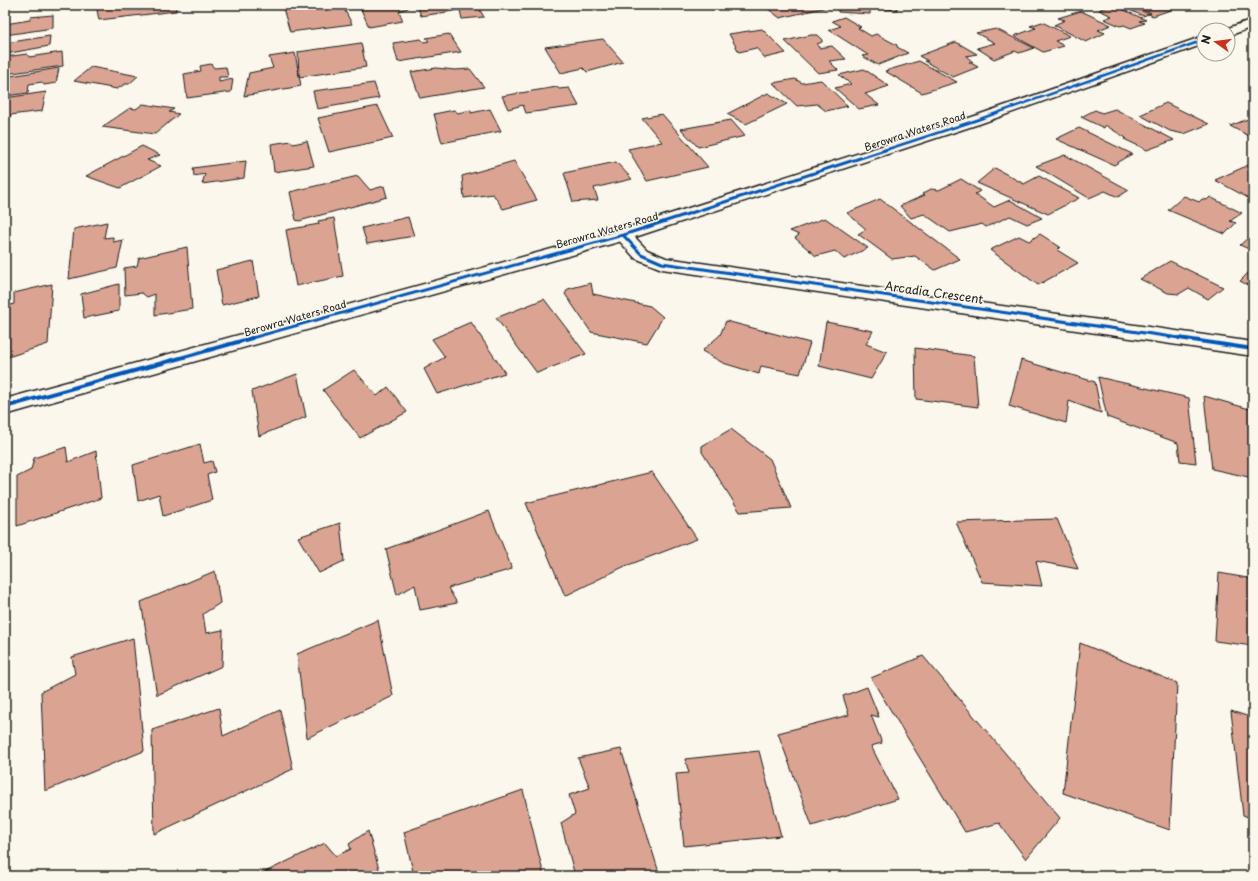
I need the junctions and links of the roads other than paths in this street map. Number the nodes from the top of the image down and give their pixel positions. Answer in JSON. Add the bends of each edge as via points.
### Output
{"nodes":[{"id":1,"x":1253,"y":23,"type":"edge"},
{"id":2,"x":1236,"y":29,"type":"edge"},
{"id":3,"x":1196,"y":43,"type":"edge"},
{"id":4,"x":623,"y":235,"type":"junction"},
{"id":5,"x":1253,"y":349,"type":"edge"},
{"id":6,"x":5,"y":407,"type":"edge"}],
"edges":[{"from":1,"to":2,"type":"main road"},
{"from":3,"to":4,"type":"main road","name":"Berowra Waters Road","via":[[977,120]]},
{"from":4,"to":5,"type":"main road","name":"Arcadia Crescent","via":[[641,254],[662,263]]},
{"from":4,"to":6,"type":"main road","name":"Berowra Waters Road"}]}
